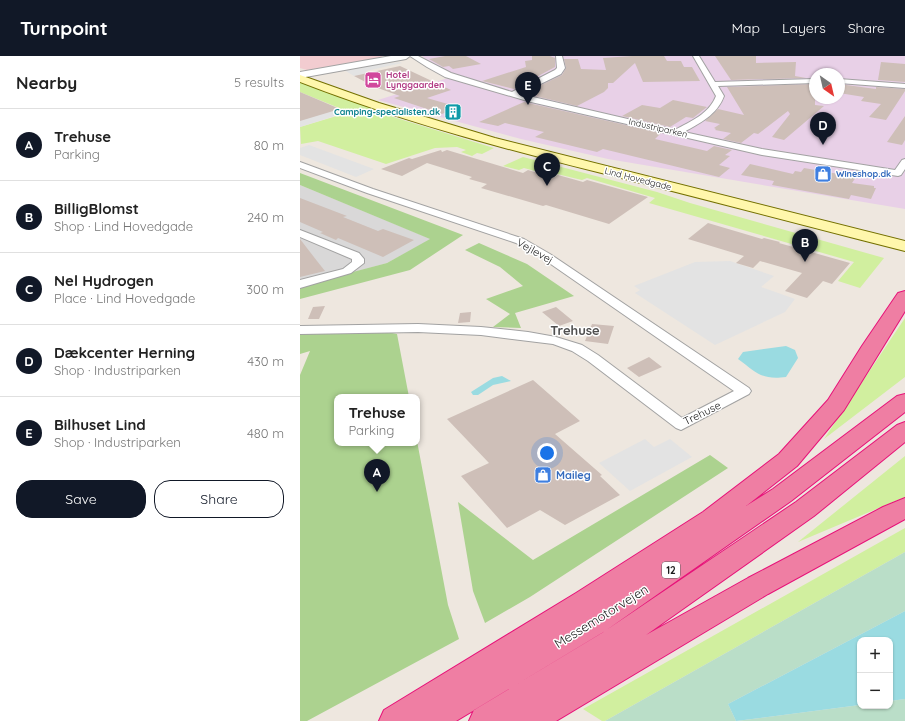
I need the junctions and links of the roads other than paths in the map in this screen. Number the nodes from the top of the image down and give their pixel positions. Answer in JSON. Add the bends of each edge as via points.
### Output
{"nodes":[{"id":1,"x":406,"y":56,"type":"edge"},
{"id":2,"x":413,"y":56,"type":"edge"},
{"id":3,"x":560,"y":56,"type":"edge"},
{"id":4,"x":696,"y":56,"type":"edge"},
{"id":5,"x":390,"y":57,"type":"edge"},
{"id":6,"x":301,"y":75,"type":"edge"},
{"id":7,"x":809,"y":81,"type":"edge"},
{"id":8,"x":845,"y":81,"type":"edge"},
{"id":9,"x":713,"y":84,"type":"junction"},
{"id":10,"x":905,"y":86,"type":"edge"},
{"id":11,"x":512,"y":95,"type":"junction"},
{"id":12,"x":678,"y":132,"type":"junction"},
{"id":13,"x":905,"y":162,"type":"edge"},
{"id":14,"x":300,"y":165,"type":"edge"},
{"id":15,"x":300,"y":233,"type":"edge"},
{"id":16,"x":905,"y":246,"type":"edge"},
{"id":17,"x":300,"y":284,"type":"edge"},
{"id":18,"x":905,"y":297,"type":"edge"},
{"id":19,"x":300,"y":330,"type":"edge"},
{"id":20,"x":744,"y":391,"type":"joint"},
{"id":21,"x":905,"y":401,"type":"edge"},
{"id":22,"x":905,"y":430,"type":"edge"},
{"id":23,"x":905,"y":508,"type":"edge"},
{"id":24,"x":396,"y":721,"type":"edge"},
{"id":25,"x":426,"y":721,"type":"edge"},
{"id":26,"x":486,"y":721,"type":"edge"},
{"id":27,"x":526,"y":721,"type":"edge"}],
"edges":[{"from":1,"to":5,"type":"street"},
{"from":2,"to":11,"type":"street","name":"Industriparken","via":[[443,73]]},
{"from":3,"to":11,"type":"street","via":[[561,68],[558,72]]},
{"from":4,"to":9,"type":"street"},
{"from":5,"to":6,"type":"street"},
{"from":6,"to":16,"type":"main road","name":"Lind Hovedgade","via":[[373,104],[449,129]]},
{"from":7,"to":9,"type":"street"},
{"from":8,"to":10,"type":"street"},
{"from":9,"to":12,"type":"street","via":[[720,96],[714,109]]},
{"from":11,"to":12,"type":"street","name":"Industriparken"},
{"from":12,"to":13,"type":"street","name":"Industriparken","via":[[794,158],[898,173]]},
{"from":14,"to":20,"type":"street","name":"Vejlevej","via":[[520,241],[552,260]]},
{"from":15,"to":17,"type":"street","via":[[354,255],[358,259],[358,264],[347,271]]},
{"from":18,"to":24,"type":"highway","via":[[836,405],[788,460],[712,519]]},
{"from":19,"to":20,"type":"street","name":"Trehuse","via":[[418,328],[481,331],[556,341],[577,348],[593,358],[681,425]]},
{"from":21,"to":25,"type":"highway","name":"Messemotorvejen","number":"12","via":[[782,495],[594,622]]},
{"from":22,"to":26,"type":"highway","number":"12","via":[[805,509],[613,642]]},
{"from":23,"to":27,"type":"highway","via":[[758,586]]}]}
